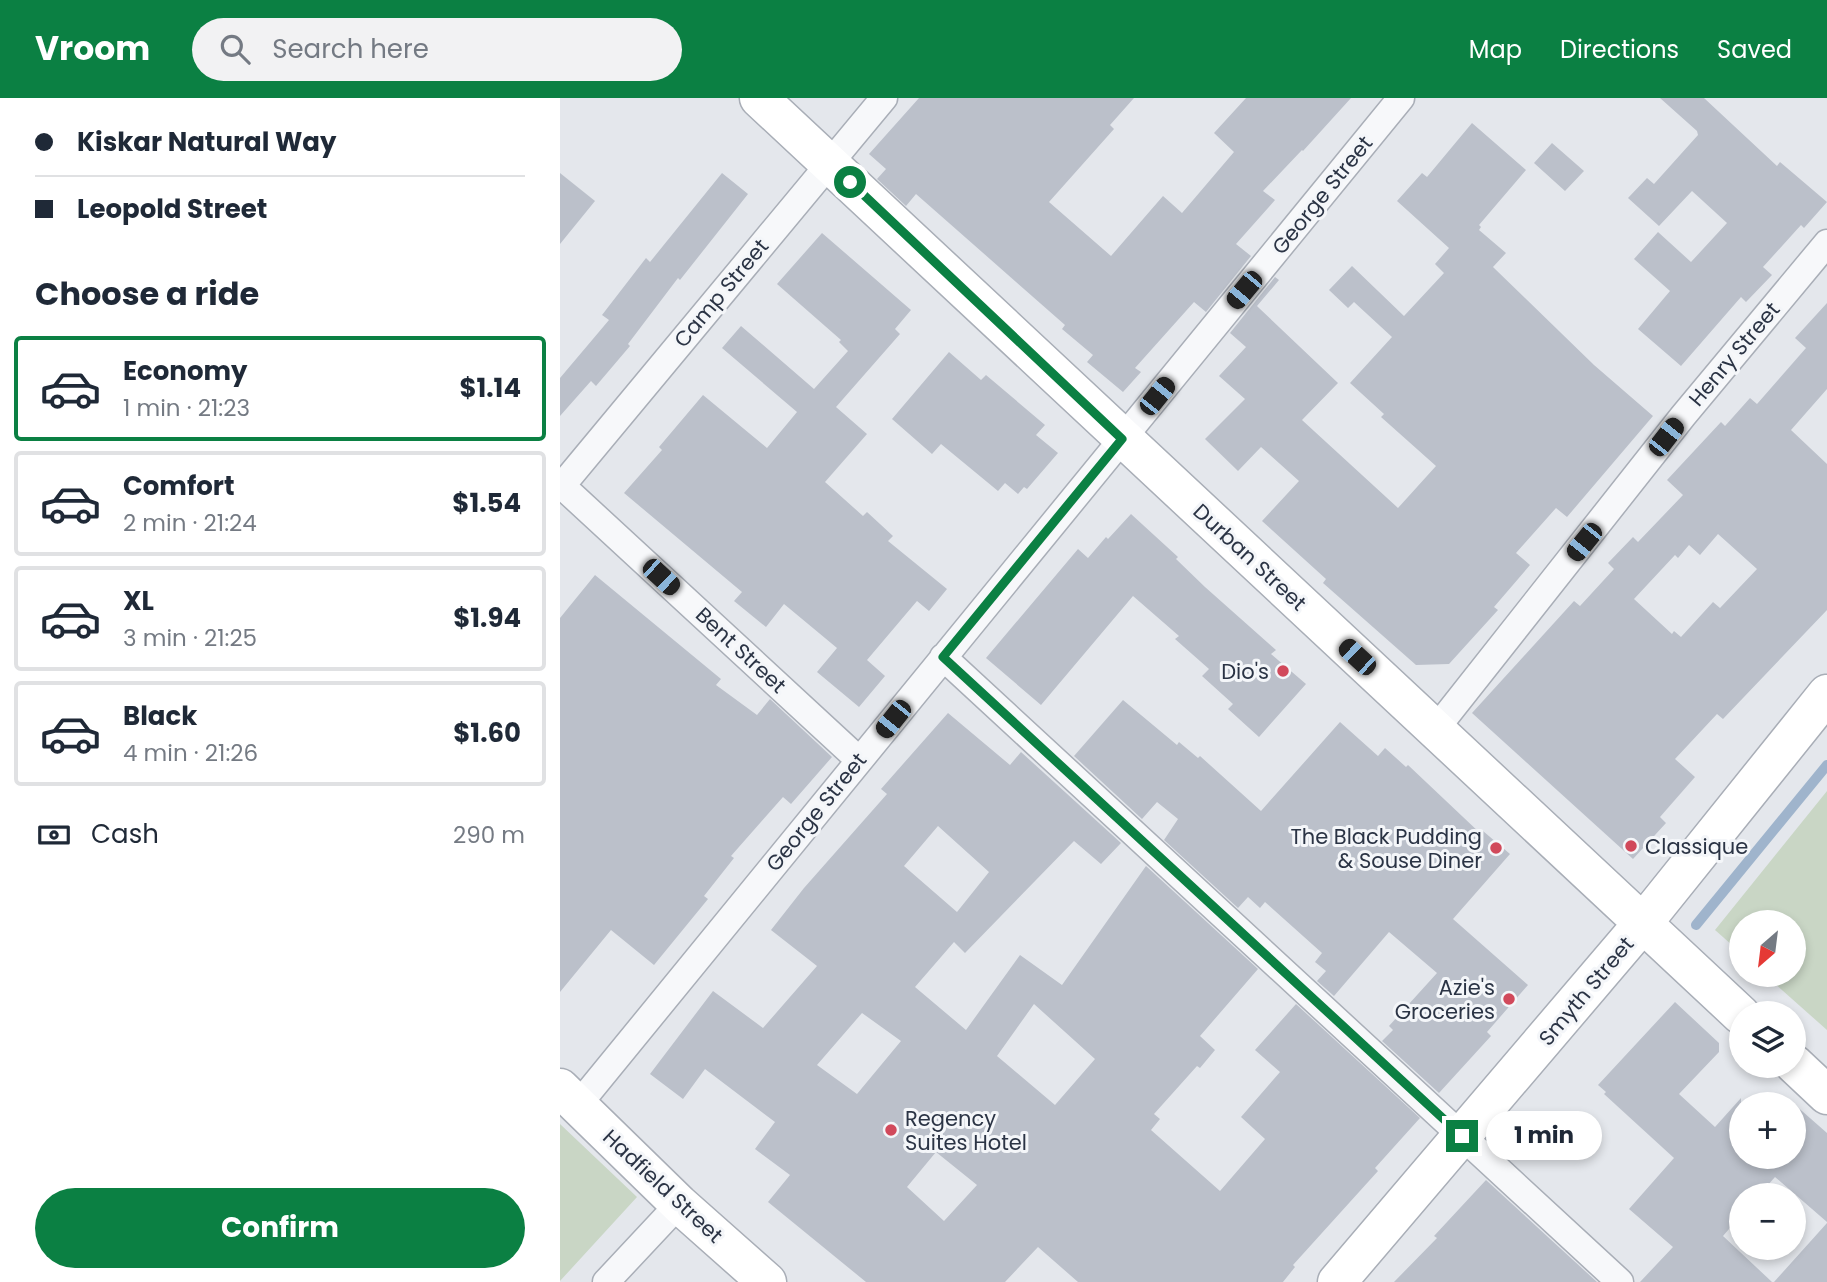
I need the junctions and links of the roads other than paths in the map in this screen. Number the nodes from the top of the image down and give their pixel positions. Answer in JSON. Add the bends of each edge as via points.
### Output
{"nodes":[{"id":1,"x":759,"y":98,"type":"edge"},
{"id":2,"x":884,"y":98,"type":"edge"},
{"id":3,"x":1401,"y":98,"type":"edge"},
{"id":4,"x":830,"y":164,"type":"junction"},
{"id":5,"x":1827,"y":243,"type":"edge"},
{"id":6,"x":1122,"y":439,"type":"junction"},
{"id":7,"x":561,"y":486,"type":"edge"},
{"id":8,"x":943,"y":657,"type":"junction"},
{"id":9,"x":1827,"y":694,"type":"edge"},
{"id":10,"x":1435,"y":730,"type":"junction"},
{"id":11,"x":859,"y":760,"type":"junction"},
{"id":12,"x":1643,"y":923,"type":"junction"},
{"id":13,"x":1729,"y":1005,"type":"edge"},
{"id":14,"x":1806,"y":1075,"type":"edge"},
{"id":15,"x":1827,"y":1095,"type":"edge"},
{"id":16,"x":569,"y":1097,"type":"edge"},
{"id":17,"x":1462,"y":1136,"type":"junction"},
{"id":18,"x":679,"y":1204,"type":"junction"},
{"id":19,"x":606,"y":1282,"type":"edge"},
{"id":20,"x":766,"y":1282,"type":"edge"},
{"id":21,"x":1337,"y":1282,"type":"edge"},
{"id":22,"x":1620,"y":1282,"type":"edge"}],
"edges":[{"from":1,"to":4,"type":"street","name":"Durban Street"},
{"from":2,"to":4,"type":"street","name":"Camp Street"},
{"from":3,"to":6,"type":"street","name":"George Street"},
{"from":4,"to":6,"type":"street","name":"Durban Street"},
{"from":4,"to":7,"type":"street","name":"Camp Street"},
{"from":5,"to":10,"type":"street","name":"Henry Street","via":[[1682,416]]},
{"from":6,"to":8,"type":"street","name":"George Street"},
{"from":6,"to":10,"type":"street","name":"Durban Street"},
{"from":7,"to":11,"type":"street","name":"Bent Street"},
{"from":8,"to":11,"type":"street","name":"George Street"},
{"from":8,"to":17,"type":"street"},
{"from":9,"to":12,"type":"street","name":"Smyth Street"},
{"from":10,"to":12,"type":"street","name":"Durban Street"},
{"from":11,"to":16,"type":"street","name":"George Street"},
{"from":12,"to":13,"type":"street","name":"Durban Street"},
{"from":12,"to":17,"type":"street","name":"Smyth Street"},
{"from":14,"to":15,"type":"street"},
{"from":16,"to":18,"type":"street","name":"Hadfield Street"},
{"from":17,"to":21,"type":"street","name":"Smyth Street"},
{"from":17,"to":22,"type":"street"},
{"from":18,"to":19,"type":"street"},
{"from":18,"to":20,"type":"street","name":"Hadfield Street"}]}
